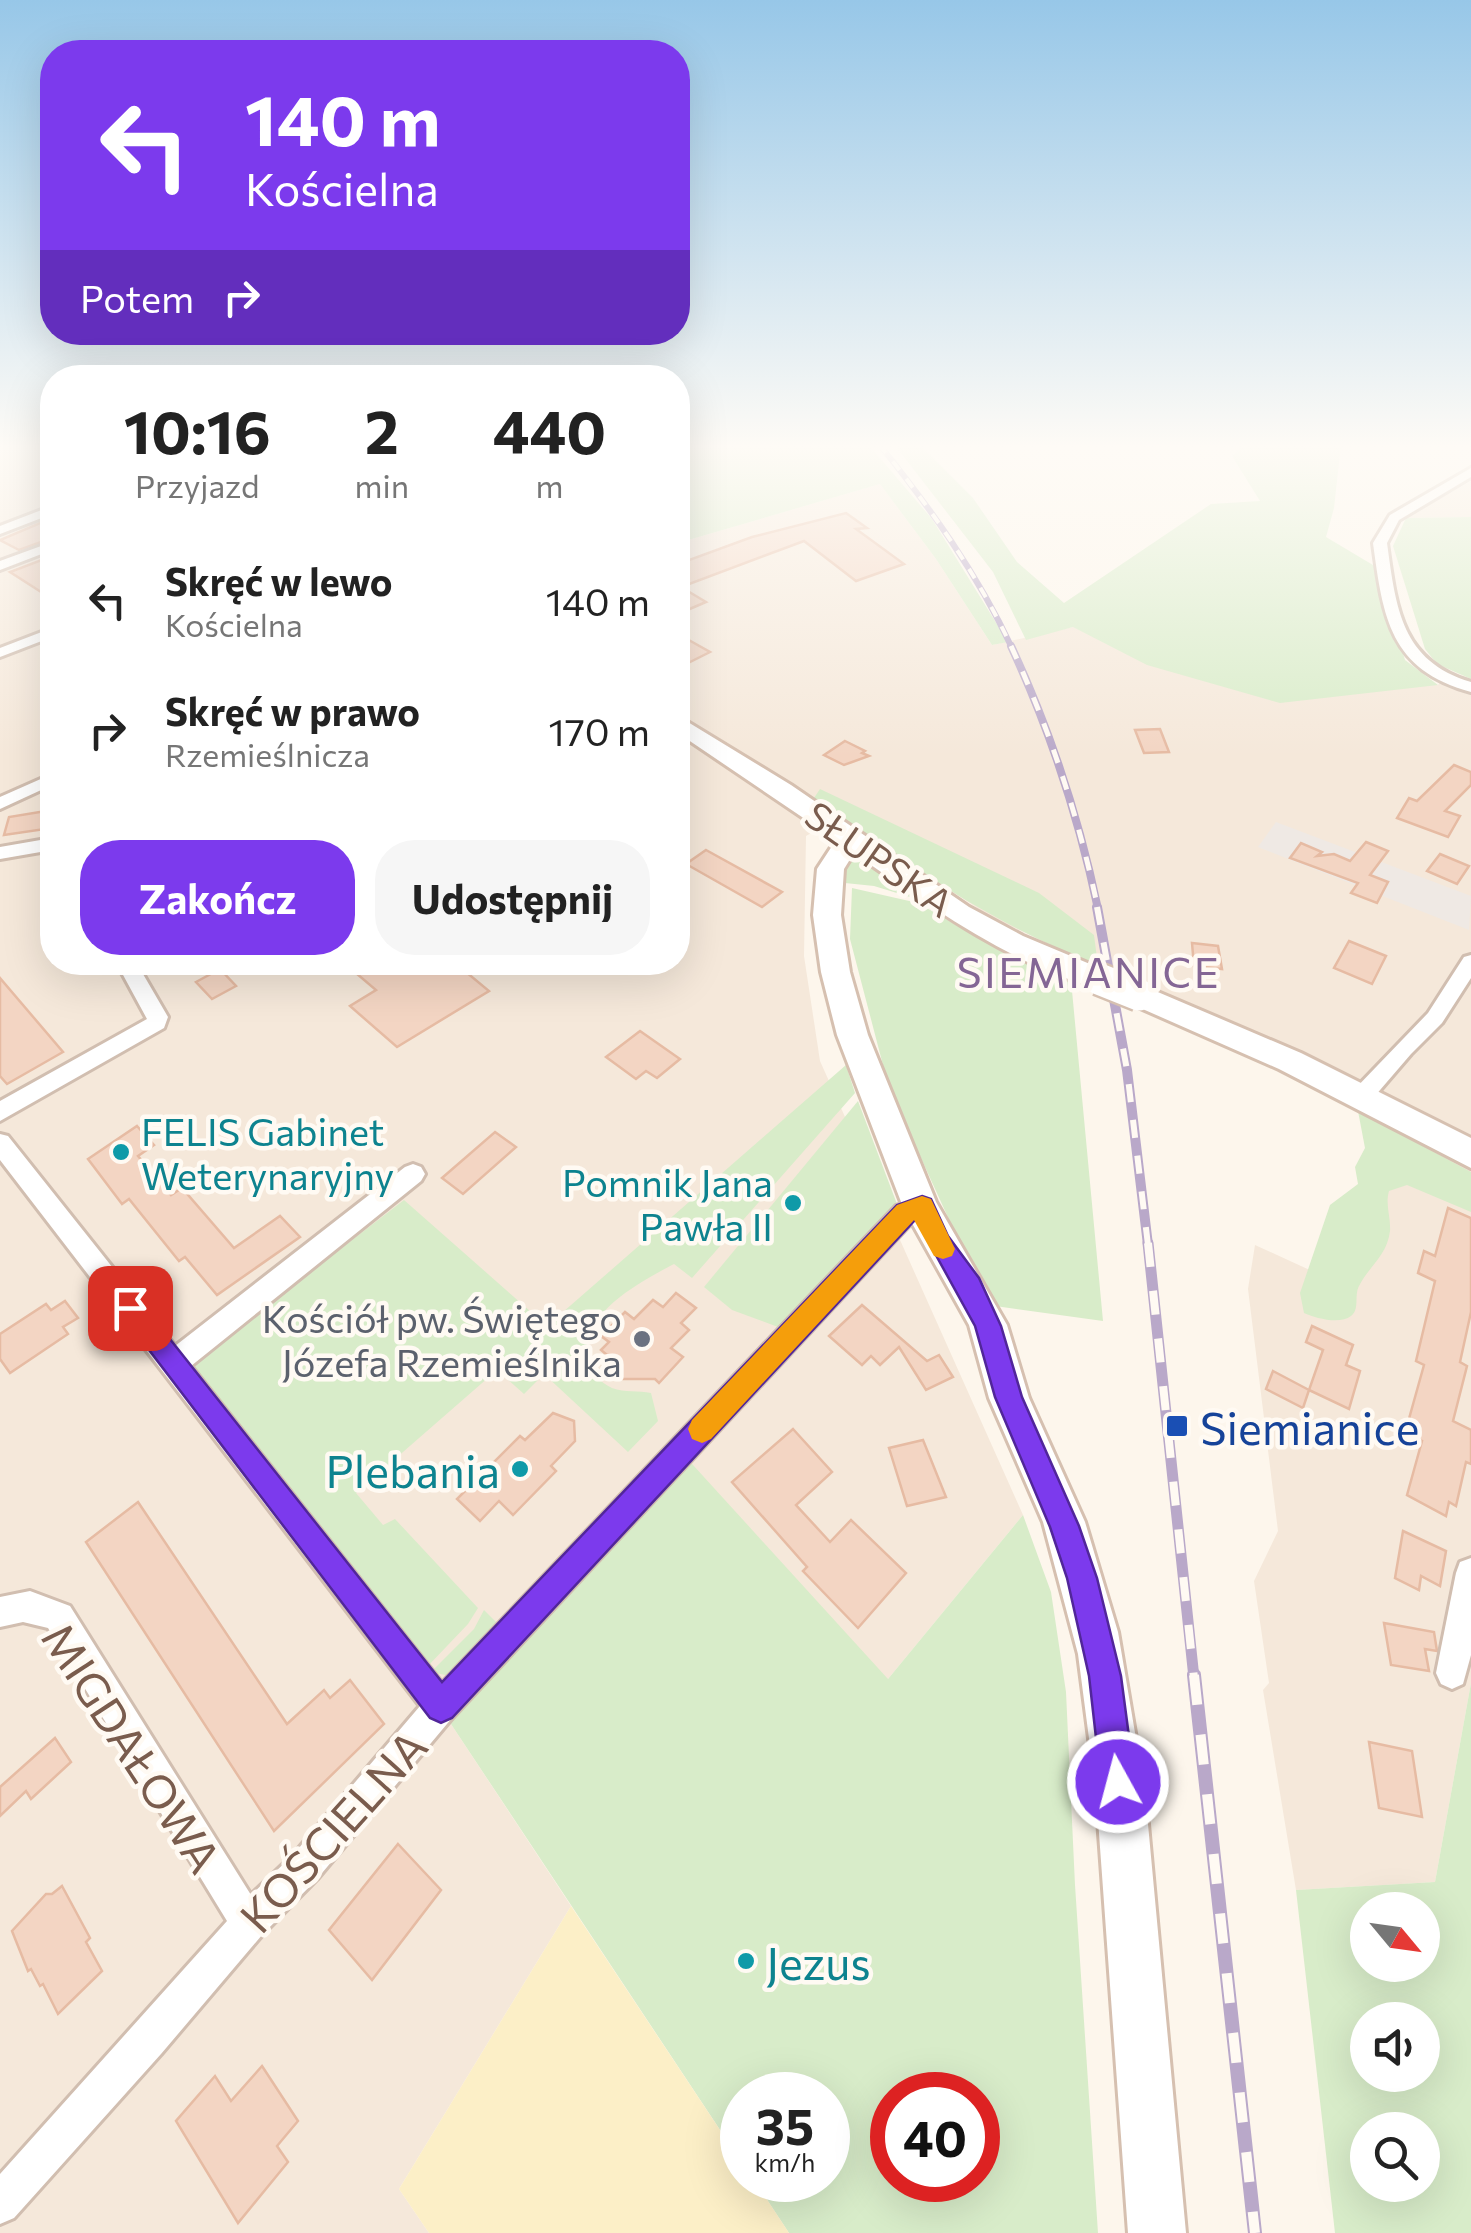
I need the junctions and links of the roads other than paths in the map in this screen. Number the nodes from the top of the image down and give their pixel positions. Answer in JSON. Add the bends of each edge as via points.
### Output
{"nodes":[{"id":1,"x":1381,"y":548,"type":"edge"},
{"id":2,"x":40,"y":551,"type":"edge"},
{"id":3,"x":0,"y":566,"type":"edge"},
{"id":4,"x":40,"y":637,"type":"edge"},
{"id":5,"x":0,"y":653,"type":"edge"},
{"id":6,"x":1471,"y":687,"type":"edge"},
{"id":7,"x":690,"y":731,"type":"edge"},
{"id":8,"x":40,"y":786,"type":"edge"},
{"id":9,"x":0,"y":804,"type":"edge"},
{"id":10,"x":850,"y":838,"type":"junction"},
{"id":11,"x":40,"y":846,"type":"edge"},
{"id":12,"x":0,"y":853,"type":"edge"},
{"id":13,"x":1471,"y":962,"type":"edge"},
{"id":14,"x":133,"y":975,"type":"edge"},
{"id":15,"x":1360,"y":1098,"type":"junction"},
{"id":16,"x":0,"y":1112,"type":"edge"},
{"id":17,"x":0,"y":1143,"type":"edge"},
{"id":18,"x":1471,"y":1154,"type":"edge"},
{"id":19,"x":413,"y":1174,"type":"dead end"},
{"id":20,"x":922,"y":1206,"type":"junction"},
{"id":21,"x":173,"y":1364,"type":"junction"},
{"id":22,"x":1471,"y":1573,"type":"edge"},
{"id":23,"x":0,"y":1612,"type":"edge"},
{"id":24,"x":1452,"y":1673,"type":"dead end"},
{"id":25,"x":441,"y":1706,"type":"junction"},
{"id":26,"x":250,"y":1922,"type":"junction"},
{"id":27,"x":0,"y":2204,"type":"edge"},
{"id":28,"x":1157,"y":2233,"type":"edge"}],
"edges":[{"from":1,"to":6,"type":"street","via":[[1409,650],[1434,674]]},
{"from":2,"to":3,"type":"street"},
{"from":4,"to":5,"type":"street"},
{"from":7,"to":10,"type":"street","name":"SŁUPSKA"},
{"from":8,"to":9,"type":"street"},
{"from":10,"to":15,"type":"street","name":"SŁUPSKA","bridge":true,"via":[[958,914],[1012,942],[1252,1043]]},
{"from":10,"to":20,"type":"street","via":[[831,861],[829,935],[864,1074]]},
{"from":11,"to":12,"type":"street"},
{"from":13,"to":15,"type":"street","via":[[1435,1018]]},
{"from":14,"to":16,"type":"street","via":[[157,1023]]},
{"from":15,"to":18,"type":"street","name":"SŁUPSKA"},
{"from":17,"to":21,"type":"street"},
{"from":19,"to":21,"type":"street"},
{"from":20,"to":25,"type":"street","name":"KOŚCIELNA","via":[[905,1213]]},
{"from":20,"to":28,"type":"street","via":[[948,1291],[1008,1397],[1060,1515],[1105,1676]]},
{"from":21,"to":25,"type":"street"},
{"from":22,"to":24,"type":"street"},
{"from":23,"to":26,"type":"street","name":"MIGDAŁOWA","via":[[38,1606],[59,1617]]},
{"from":25,"to":26,"type":"street","name":"KOŚCIELNA"},
{"from":26,"to":27,"type":"street","name":"KOŚCIELNA"}]}
